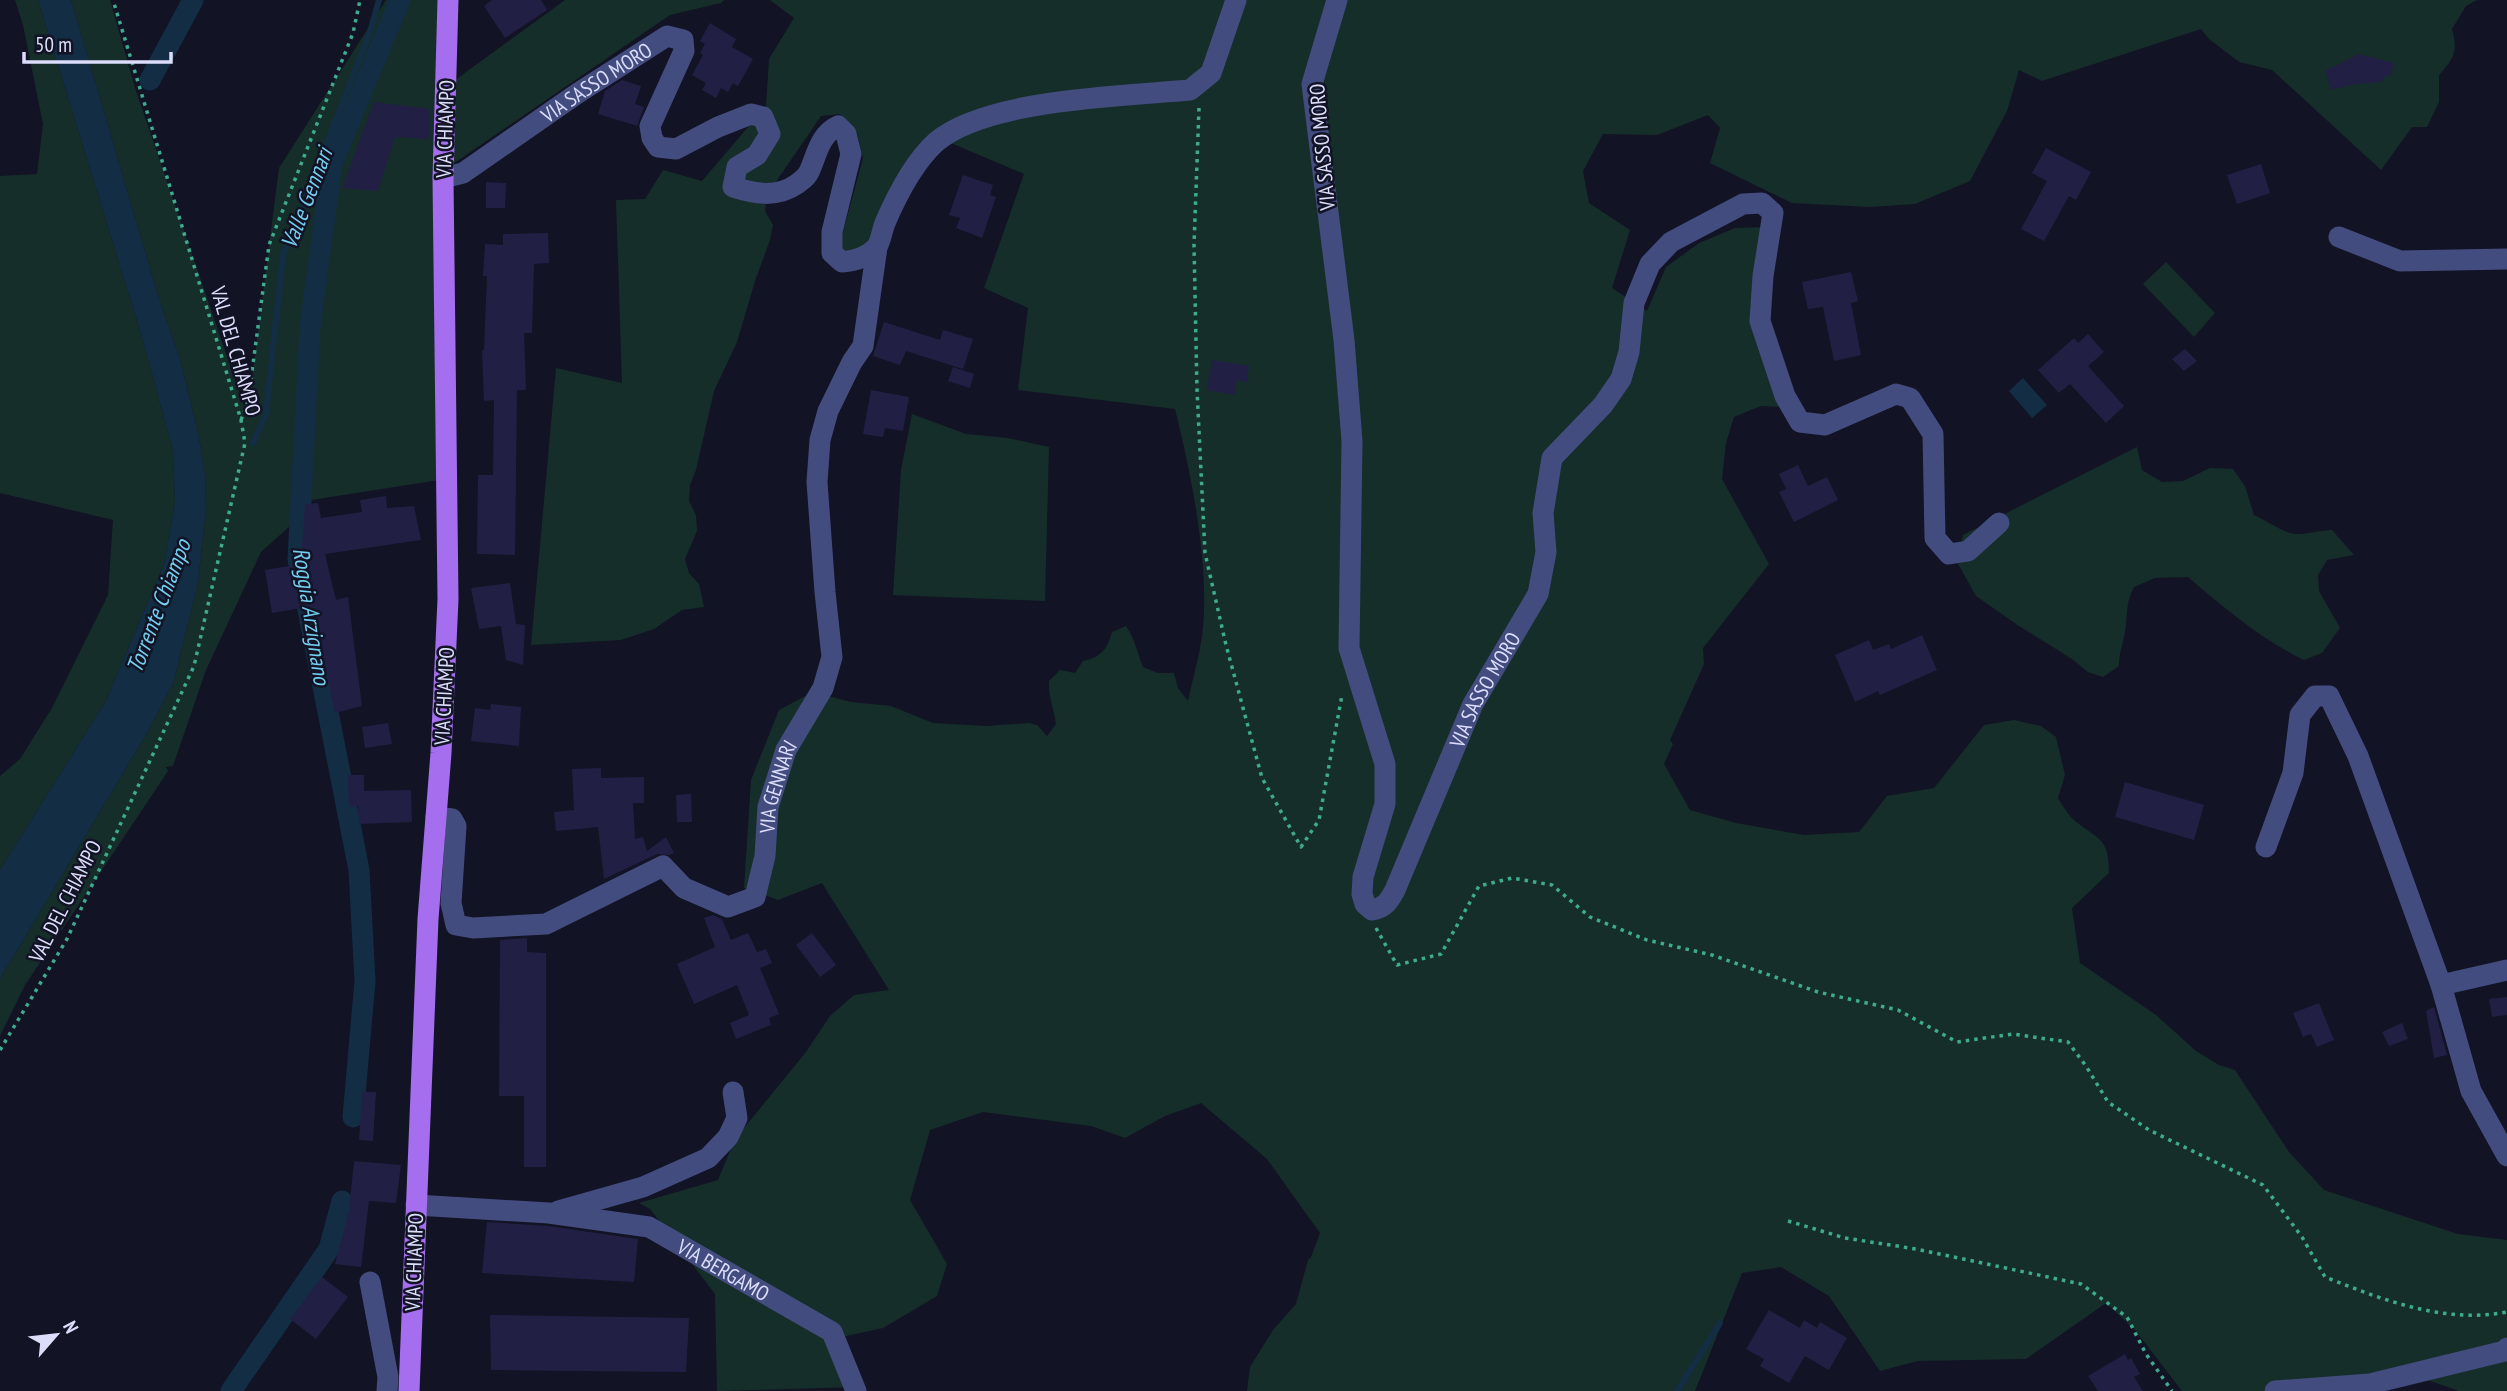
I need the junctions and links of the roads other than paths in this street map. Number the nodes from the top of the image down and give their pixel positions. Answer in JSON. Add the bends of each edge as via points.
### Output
{"nodes":[{"id":1,"x":448,"y":0,"type":"edge"},
{"id":2,"x":1236,"y":0,"type":"edge"},
{"id":3,"x":1337,"y":0,"type":"edge"},
{"id":4,"x":443,"y":178,"type":"junction"},
{"id":5,"x":2339,"y":237,"type":"dead end"},
{"id":6,"x":877,"y":247,"type":"junction"},
{"id":7,"x":2507,"y":259,"type":"edge"},
{"id":8,"x":1999,"y":523,"type":"dead end"},
{"id":9,"x":436,"y":817,"type":"junction"},
{"id":10,"x":2266,"y":847,"type":"dead end"},
{"id":11,"x":2507,"y":971,"type":"edge"},
{"id":12,"x":2441,"y":985,"type":"junction"},
{"id":13,"x":733,"y":1092,"type":"dead end"},
{"id":14,"x":2507,"y":1156,"type":"edge"},
{"id":15,"x":416,"y":1205,"type":"junction"},
{"id":16,"x":549,"y":1213,"type":"junction"},
{"id":17,"x":370,"y":1282,"type":"dead end"},
{"id":18,"x":2507,"y":1348,"type":"edge"},
{"id":19,"x":387,"y":1391,"type":"edge"},
{"id":20,"x":409,"y":1391,"type":"edge"},
{"id":21,"x":856,"y":1391,"type":"edge"},
{"id":22,"x":2275,"y":1391,"type":"edge"}],
"edges":[{"from":1,"to":4,"type":"main road","name":"VIA CHIAMPO"},
{"from":2,"to":6,"type":"street","via":[[1211,73],[1190,90],[1028,106],[962,125],[936,142],[906,181]]},
{"from":3,"to":8,"type":"street","name":"VIA SASSO MORO","via":[[1312,83],[1352,441],[1349,648],[1385,764],[1385,804],[1363,877],[1365,904],[1372,910],[1387,903],[1395,890],[1473,704],[1538,594],[1546,552],[1543,513],[1552,458],[1603,405],[1620,379],[1629,352],[1634,303],[1650,264],[1671,242],[1743,204],[1762,203],[1773,213],[1760,321],[1785,396],[1801,422],[1825,425],[1896,394],[1910,398],[1933,433],[1935,538],[1949,554],[1968,551]]},
{"from":4,"to":6,"type":"street","name":"VIA SASSO MORO","via":[[463,173],[667,36],[683,40],[684,51],[650,126],[658,147],[676,149],[751,114],[763,117],[770,134],[757,155],[737,167],[733,187],[754,193],[785,192],[808,176],[820,144],[828,131],[838,126],[846,134],[850,154],[832,232],[832,253],[842,262],[855,261]]},
{"from":4,"to":9,"type":"main road","name":"VIA CHIAMPO","via":[[448,599]]},
{"from":5,"to":7,"type":"street","via":[[2400,261]]},
{"from":6,"to":9,"type":"street","name":"VIA GENNARI","via":[[863,346],[828,411],[820,440],[817,482],[832,657],[823,688],[786,750],[768,807],[765,856],[755,897],[728,906],[684,888],[663,866],[545,924],[456,925],[451,903],[456,826],[452,819]]},
{"from":9,"to":15,"type":"main road","name":"VIA CHIAMPO"},
{"from":10,"to":12,"type":"street","via":[[2293,773],[2300,715],[2315,696],[2329,696],[2358,755]]},
{"from":11,"to":12,"type":"street"},
{"from":12,"to":14,"type":"street","via":[[2471,1091]]},
{"from":13,"to":16,"type":"street","name":"VIA BERGAMO","via":[[737,1118],[728,1138],[708,1158],[643,1187]]},
{"from":15,"to":16,"type":"street","name":"VIA BERGAMO"},
{"from":15,"to":20,"type":"main road","name":"VIA CHIAMPO"},
{"from":16,"to":21,"type":"street","name":"VIA BERGAMO","via":[[649,1227],[832,1332]]},
{"from":17,"to":19,"type":"street"},
{"from":18,"to":22,"type":"street","via":[[2370,1384]]}]}
